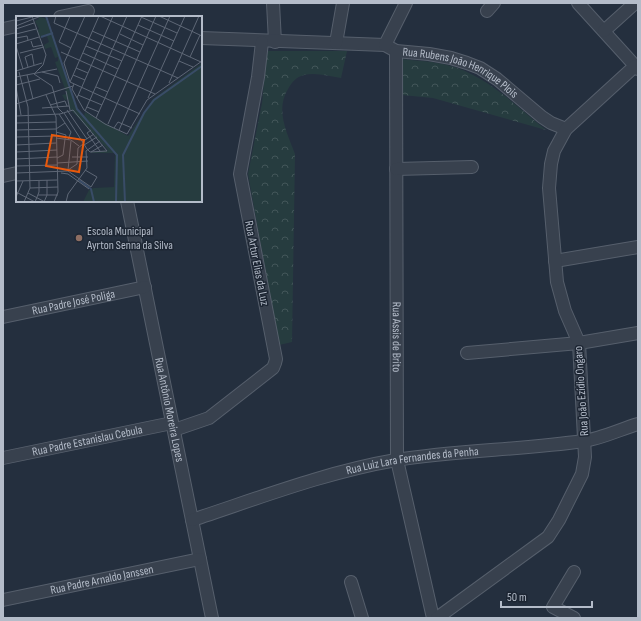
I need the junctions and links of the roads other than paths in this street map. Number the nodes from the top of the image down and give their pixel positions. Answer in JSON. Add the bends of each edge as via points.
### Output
{"nodes":[{"id":1,"x":273,"y":3,"type":"edge"},
{"id":2,"x":343,"y":3,"type":"edge"},
{"id":3,"x":406,"y":3,"type":"edge"},
{"id":4,"x":578,"y":3,"type":"edge"},
{"id":5,"x":635,"y":3,"type":"edge"},
{"id":6,"x":88,"y":10,"type":"edge"},
{"id":7,"x":64,"y":16,"type":"edge"},
{"id":8,"x":16,"y":26,"type":"edge"},
{"id":9,"x":3,"y":29,"type":"edge"},
{"id":10,"x":604,"y":31,"type":"junction"},
{"id":11,"x":202,"y":38,"type":"edge"},
{"id":12,"x":262,"y":42,"type":"junction"},
{"id":13,"x":275,"y":42,"type":"junction"},
{"id":14,"x":336,"y":43,"type":"junction"},
{"id":15,"x":390,"y":48,"type":"junction"},
{"id":16,"x":637,"y":67,"type":"edge"},
{"id":17,"x":566,"y":129,"type":"junction"},
{"id":18,"x":472,"y":167,"type":"dead end"},
{"id":19,"x":396,"y":169,"type":"junction"},
{"id":20,"x":16,"y":173,"type":"edge"},
{"id":21,"x":3,"y":176,"type":"edge"},
{"id":22,"x":127,"y":202,"type":"edge"},
{"id":23,"x":638,"y":247,"type":"edge"},
{"id":24,"x":555,"y":261,"type":"junction"},
{"id":25,"x":144,"y":288,"type":"junction"},
{"id":26,"x":3,"y":317,"type":"edge"},
{"id":27,"x":638,"y":333,"type":"edge"},
{"id":28,"x":579,"y":343,"type":"junction"},
{"id":29,"x":467,"y":352,"type":"dead end"},
{"id":30,"x":638,"y":424,"type":"edge"},
{"id":31,"x":173,"y":427,"type":"junction"},
{"id":32,"x":585,"y":441,"type":"junction"},
{"id":33,"x":3,"y":458,"type":"edge"},
{"id":34,"x":397,"y":460,"type":"junction"},
{"id":35,"x":192,"y":520,"type":"junction"},
{"id":36,"x":200,"y":559,"type":"junction"},
{"id":37,"x":574,"y":572,"type":"dead end"},
{"id":38,"x":351,"y":582,"type":"dead end"},
{"id":39,"x":3,"y":600,"type":"edge"},
{"id":40,"x":212,"y":618,"type":"edge"},
{"id":41,"x":362,"y":618,"type":"edge"},
{"id":42,"x":433,"y":618,"type":"edge"},
{"id":43,"x":437,"y":618,"type":"edge"},
{"id":44,"x":574,"y":618,"type":"edge"}],
"edges":[{"from":1,"to":13,"type":"street"},
{"from":2,"to":14,"type":"street"},
{"from":3,"to":15,"type":"street","name":"Rua Assis de Brito"},
{"from":4,"to":10,"type":"street"},
{"from":5,"to":10,"type":"street"},
{"from":6,"to":7,"type":"street"},
{"from":8,"to":9,"type":"street"},
{"from":10,"to":16,"type":"street"},
{"from":11,"to":12,"type":"street","name":"Rua Rubens João Henrique Plois"},
{"from":12,"to":13,"type":"street","name":"Rua Rubens João Henrique Plois"},
{"from":12,"to":31,"type":"street","name":"Rua Artur Elias da Luz","via":[[240,174],[276,359],[273,368],[210,418]]},
{"from":13,"to":14,"type":"street","name":"Rua Rubens João Henrique Plois"},
{"from":14,"to":15,"type":"street","name":"Rua Rubens João Henrique Plois"},
{"from":15,"to":17,"type":"street","name":"Rua Rubens João Henrique Plois","via":[[451,58],[480,68],[542,117]]},
{"from":15,"to":19,"type":"street","name":"Rua Assis de Brito"},
{"from":16,"to":17,"type":"street","name":"Rua João Ezídio Ongaro"},
{"from":17,"to":24,"type":"street","name":"Rua João Ezídio Ongaro","via":[[554,151],[549,175]]},
{"from":18,"to":19,"type":"street"},
{"from":19,"to":34,"type":"street","name":"Rua Assis de Brito"},
{"from":20,"to":21,"type":"street"},
{"from":22,"to":25,"type":"street","name":"Rua Antônio Moreira Lopes"},
{"from":23,"to":24,"type":"street"},
{"from":24,"to":28,"type":"street","name":"Rua João Ezídio Ongaro","via":[[560,297]]},
{"from":25,"to":26,"type":"street","name":"Rua Padre José Poliga"},
{"from":25,"to":31,"type":"street","name":"Rua Antônio Moreira Lopes"},
{"from":27,"to":28,"type":"street"},
{"from":28,"to":29,"type":"street"},
{"from":28,"to":32,"type":"street","name":"Rua João Ezídio Ongaro"},
{"from":30,"to":32,"type":"street","name":"Rua Luiz Lara Fernandes da Penha"},
{"from":31,"to":33,"type":"street","name":"Rua Padre Estanislau Cebula"},
{"from":31,"to":35,"type":"street","name":"Rua Antônio Moreira Lopes"},
{"from":32,"to":34,"type":"street","name":"Rua Luiz Lara Fernandes da Penha"},
{"from":32,"to":43,"type":"street","name":"Rua João Ezídio Ongaro","via":[[582,474],[554,529],[540,543]]},
{"from":34,"to":35,"type":"street","name":"Rua Luiz Lara Fernandes da Penha","via":[[312,480]]},
{"from":34,"to":42,"type":"street","name":"Rua Assis de Brito"},
{"from":35,"to":36,"type":"street","name":"Rua Antônio Moreira Lopes"},
{"from":36,"to":39,"type":"street","name":"Rua Padre Arnaldo Janssen"},
{"from":36,"to":40,"type":"street","name":"Rua Antônio Moreira Lopes"},
{"from":37,"to":44,"type":"street","via":[[554,607]]},
{"from":38,"to":41,"type":"street"}]}
